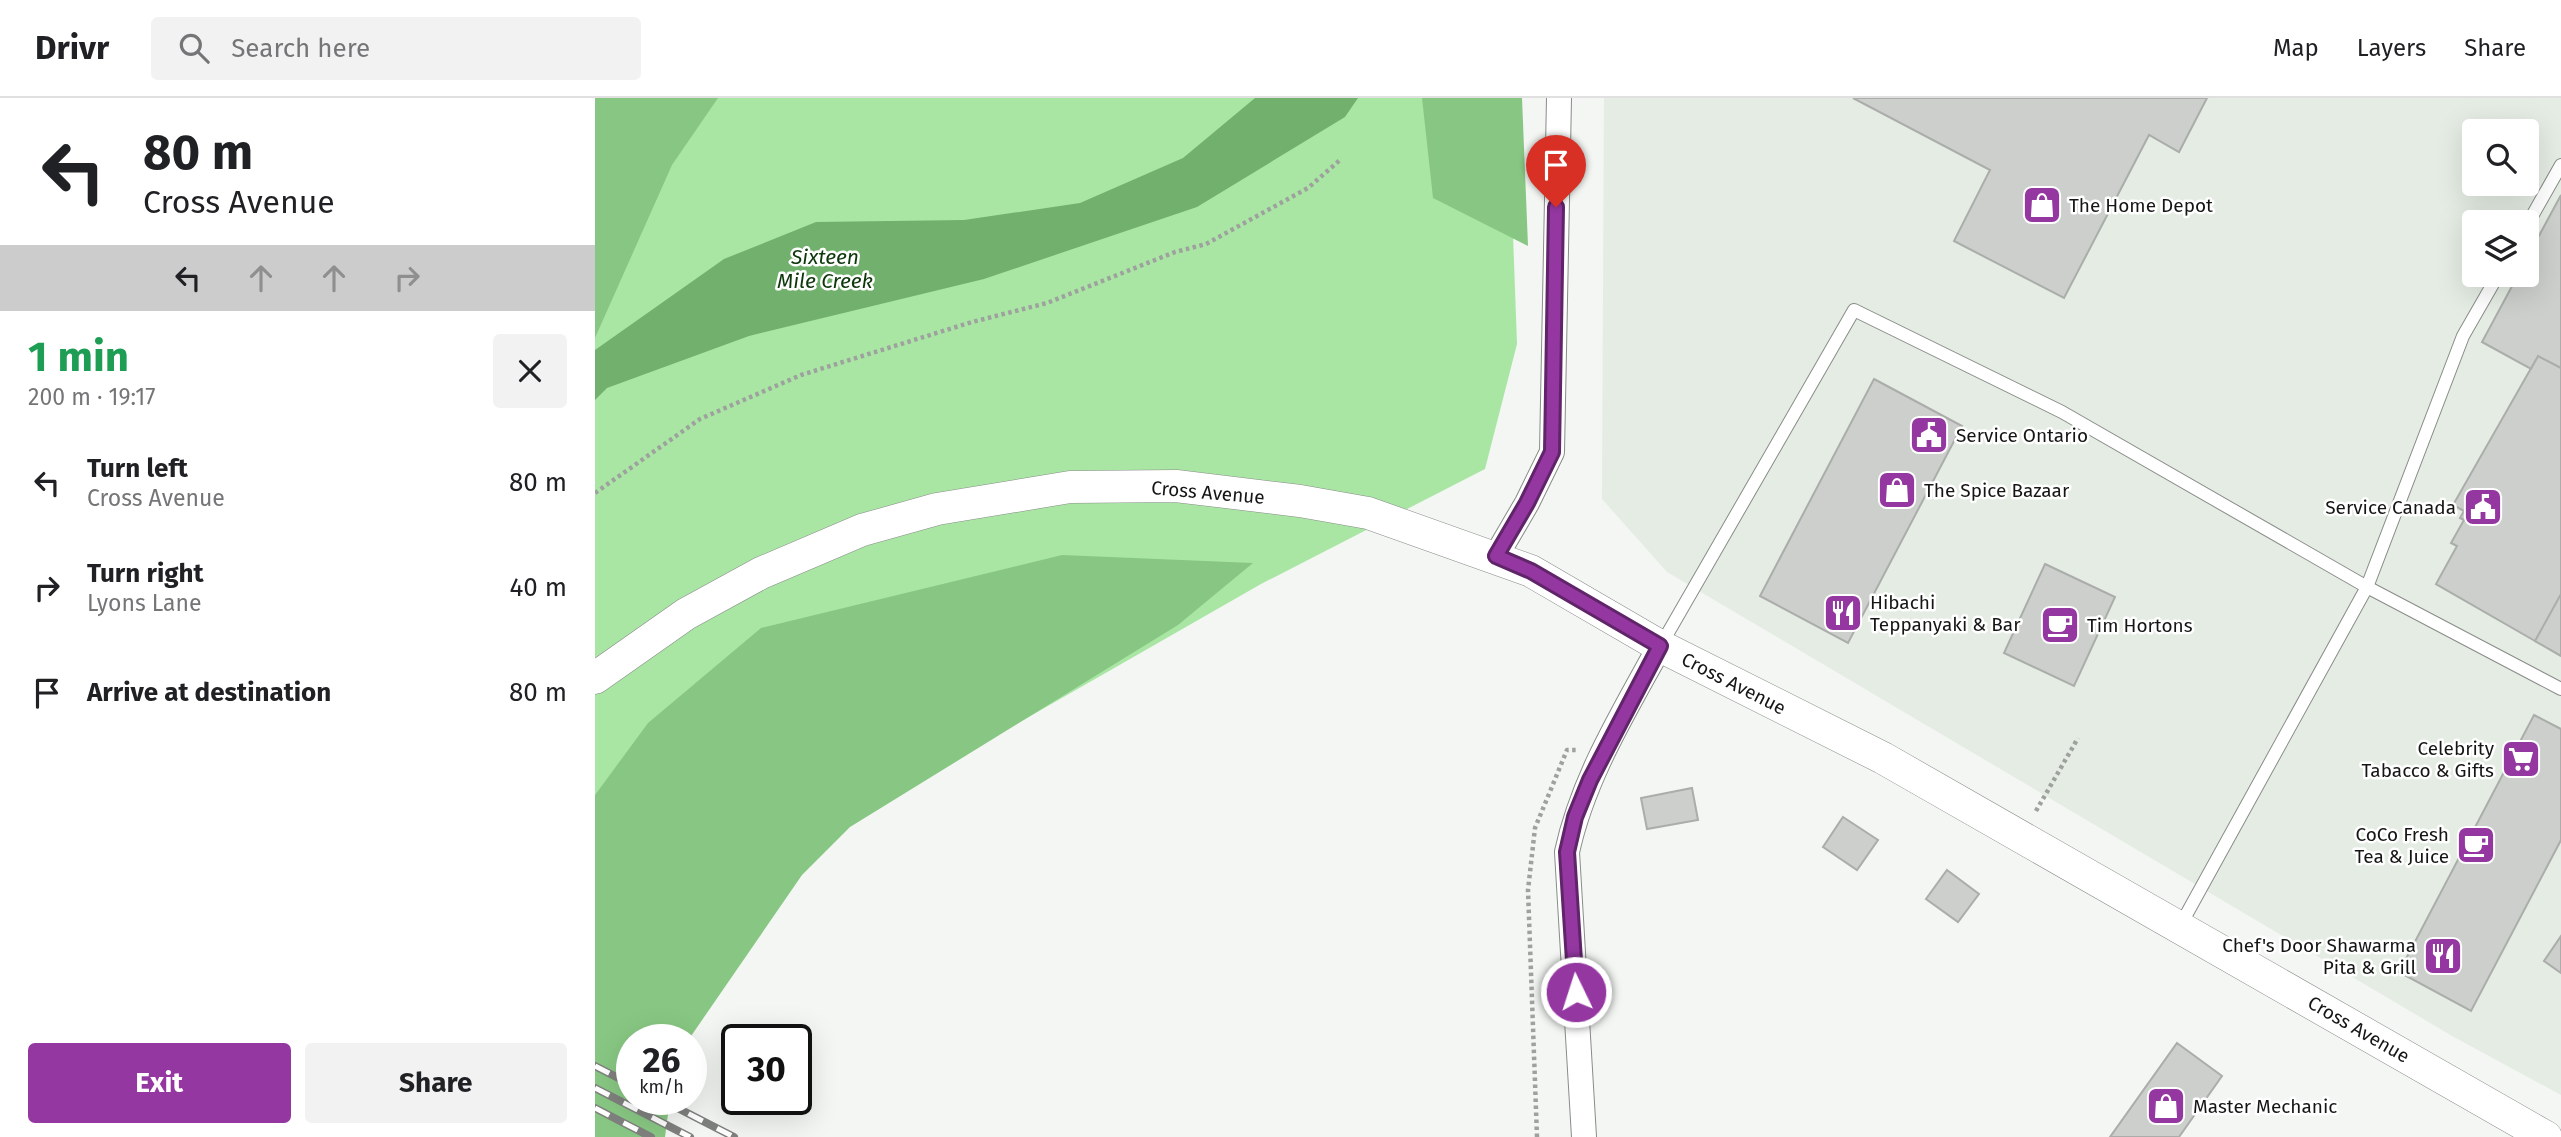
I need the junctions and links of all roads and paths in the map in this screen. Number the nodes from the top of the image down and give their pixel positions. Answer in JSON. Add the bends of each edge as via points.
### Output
{"nodes":[{"id":1,"x":1559,"y":98,"type":"edge"},
{"id":2,"x":1340,"y":160,"type":"dead end"},
{"id":3,"x":2561,"y":165,"type":"edge"},
{"id":4,"x":2536,"y":210,"type":"edge"},
{"id":5,"x":2491,"y":287,"type":"edge"},
{"id":6,"x":595,"y":493,"type":"edge"},
{"id":7,"x":1496,"y":556,"type":"junction"},
{"id":8,"x":2367,"y":587,"type":"junction"},
{"id":9,"x":1660,"y":646,"type":"junction"},
{"id":10,"x":595,"y":678,"type":"edge"},
{"id":11,"x":2561,"y":689,"type":"edge"},
{"id":12,"x":2078,"y":738,"type":"dead end"},
{"id":13,"x":1580,"y":750,"type":"dead end"},
{"id":14,"x":2022,"y":836,"type":"junction"},
{"id":15,"x":2180,"y":926,"type":"junction"},
{"id":16,"x":1537,"y":1137,"type":"edge"},
{"id":17,"x":1584,"y":1137,"type":"edge"},
{"id":18,"x":2546,"y":1137,"type":"edge"}],
"edges":[{"from":1,"to":7,"type":"street","via":[[1552,452]]},
{"from":2,"to":6,"type":"path","via":[[1308,188],[1206,244],[1047,303],[801,375],[700,419]]},
{"from":3,"to":4,"type":"lane"},
{"from":5,"to":8,"type":"lane","via":[[2463,336]]},
{"from":7,"to":9,"type":"street","name":"Cross Avenue","via":[[1531,571]]},
{"from":7,"to":10,"type":"street","name":"Cross Avenue","via":[[1368,513],[1300,501],[1176,486],[1070,487],[937,509],[862,530],[750,578],[686,614]]},
{"from":8,"to":9,"type":"lane","via":[[2062,412],[1854,310]]},
{"from":8,"to":11,"type":"lane"},
{"from":8,"to":15,"type":"lane"},
{"from":9,"to":14,"type":"street","name":"Cross Avenue","via":[[1883,758]]},
{"from":9,"to":17,"type":"street","via":[[1590,780],[1567,852]]},
{"from":12,"to":14,"type":"path"},
{"from":13,"to":16,"type":"path","via":[[1567,750],[1535,828],[1528,890]]},
{"from":14,"to":15,"type":"street","name":"Cross Avenue"},
{"from":15,"to":18,"type":"street","name":"Cross Avenue"}]}
